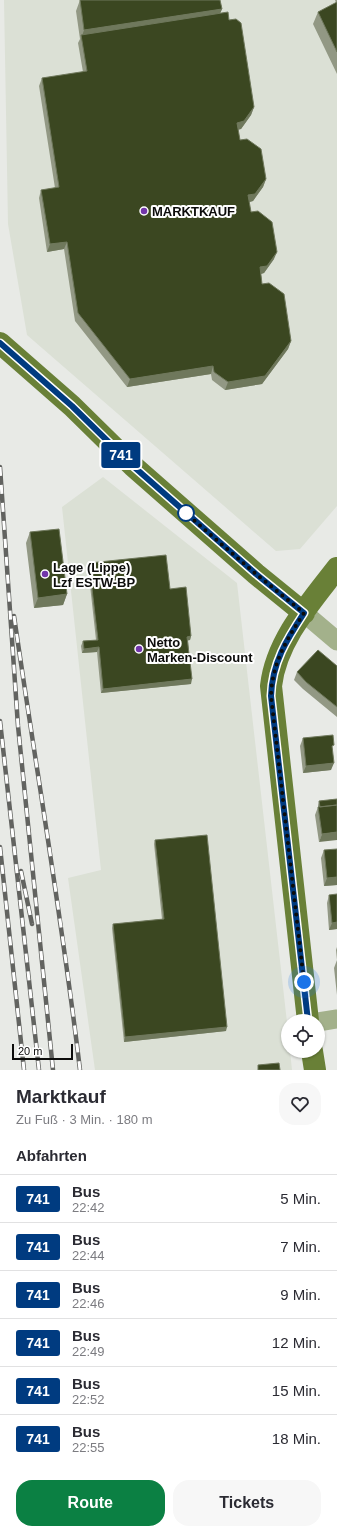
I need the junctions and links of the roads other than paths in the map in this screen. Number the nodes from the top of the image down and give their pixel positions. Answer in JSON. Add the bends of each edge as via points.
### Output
{"nodes":[{"id":1,"x":0,"y":343,"type":"edge"},
{"id":2,"x":337,"y":568,"type":"edge"},
{"id":3,"x":304,"y":613,"type":"junction"},
{"id":4,"x":337,"y":641,"type":"edge"},
{"id":5,"x":307,"y":1014,"type":"edge"},
{"id":6,"x":337,"y":1018,"type":"edge"},
{"id":7,"x":325,"y":1021,"type":"edge"},
{"id":8,"x":313,"y":1058,"type":"edge"},
{"id":9,"x":315,"y":1070,"type":"edge"}],
"edges":[{"from":1,"to":3,"type":"main road","via":[[72,406],[133,466]]},
{"from":2,"to":3,"type":"main road"},
{"from":3,"to":4,"type":"street"},
{"from":3,"to":5,"type":"main road","via":[[281,649],[272,676],[271,696]]},
{"from":6,"to":7,"type":"street"},
{"from":8,"to":9,"type":"main road"}]}
